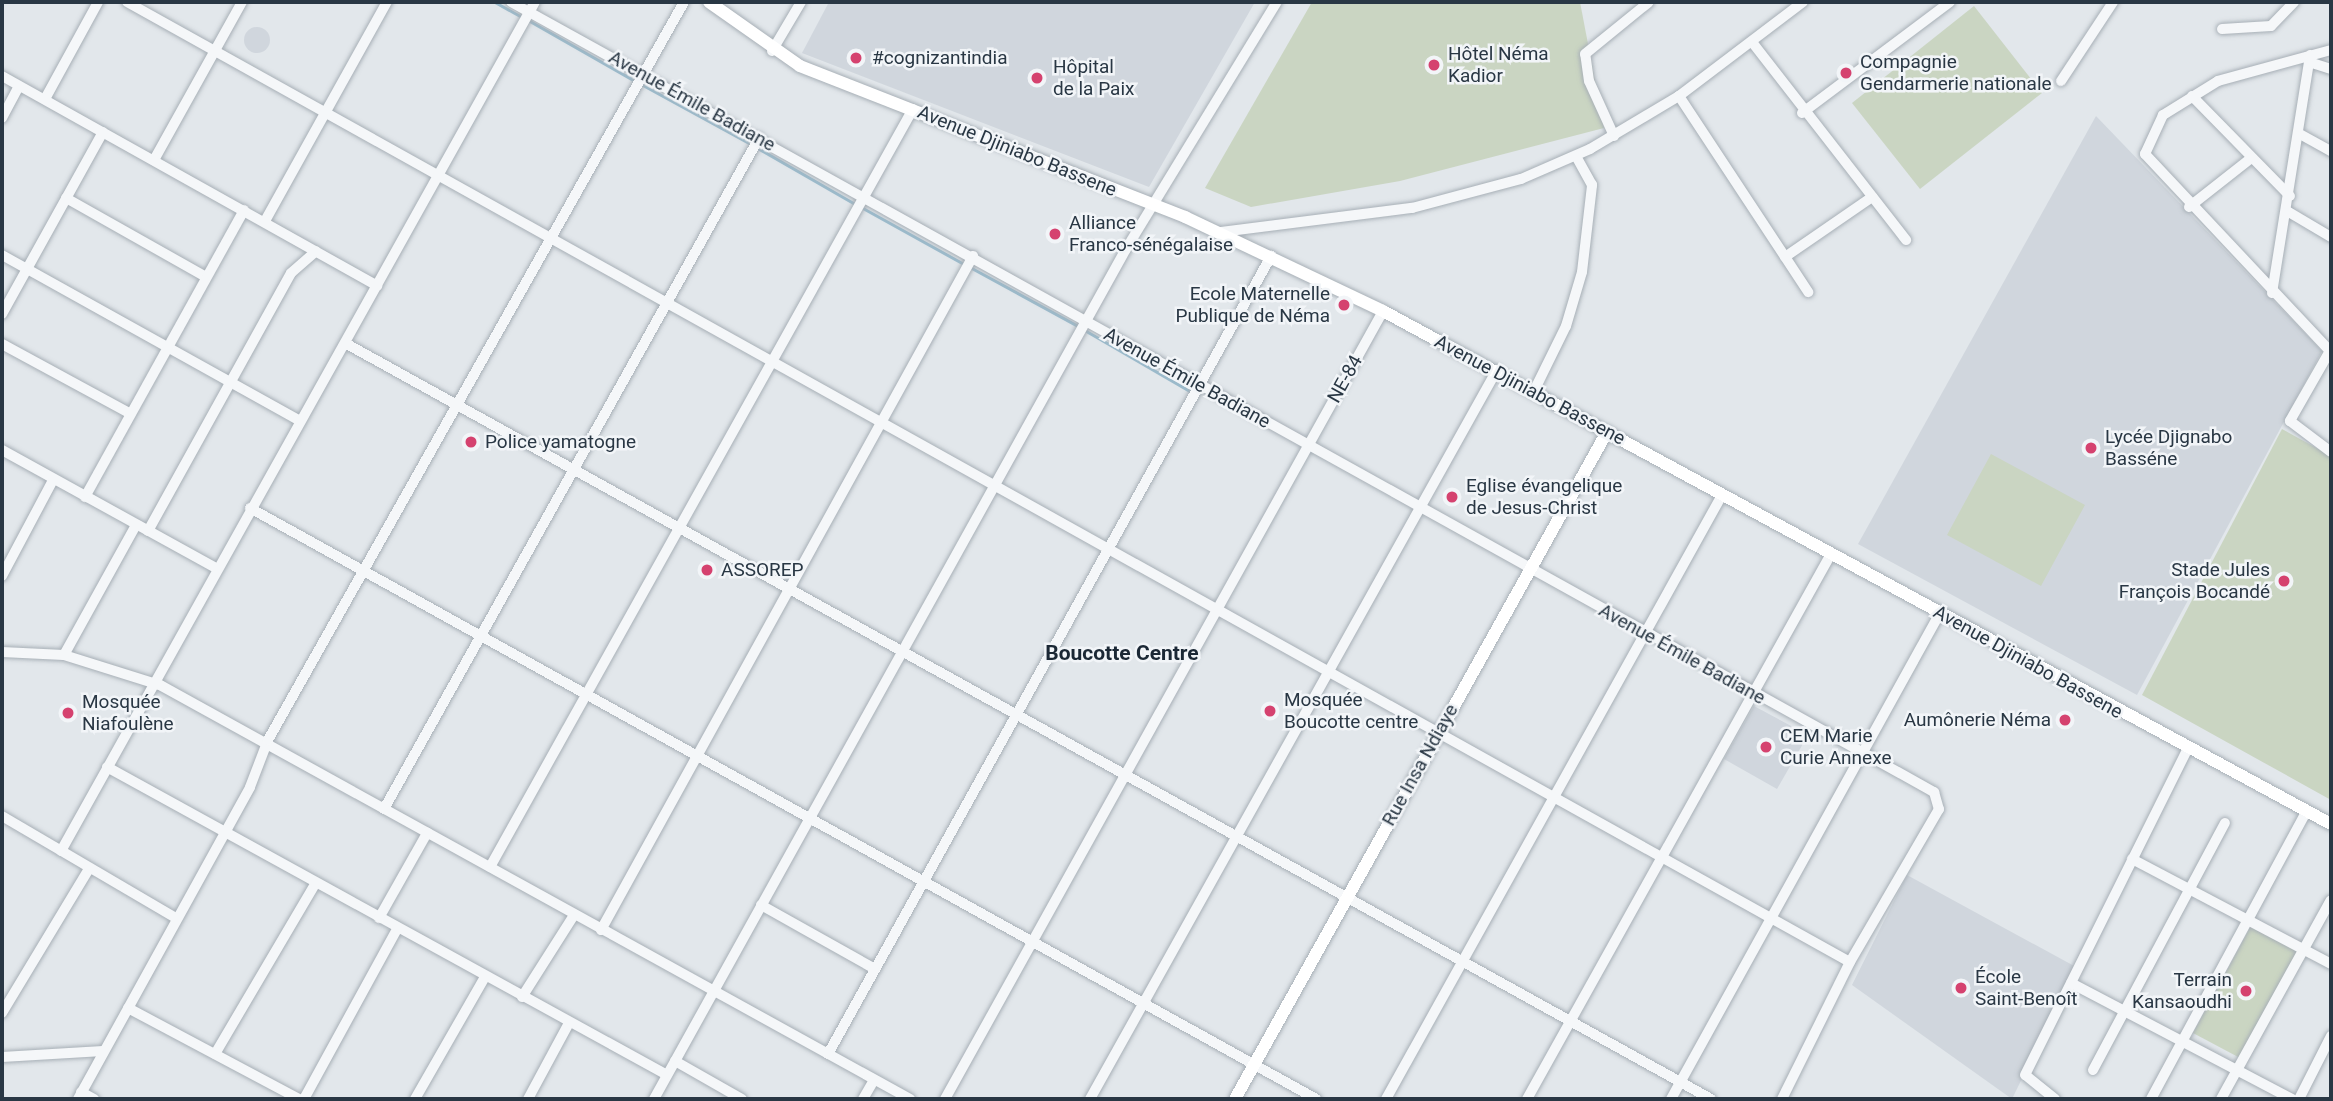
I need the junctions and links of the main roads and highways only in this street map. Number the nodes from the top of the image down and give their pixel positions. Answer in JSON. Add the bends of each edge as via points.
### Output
{"nodes":[{"id":1,"x":709,"y":2,"type":"edge"},
{"id":2,"x":1607,"y":432,"type":"junction"},
{"id":3,"x":2331,"y":824,"type":"edge"},
{"id":4,"x":1235,"y":1099,"type":"edge"}],
"edges":[{"from":1,"to":2,"type":"main road","name":"Avenue Djiniabo Bassene","via":[[772,51],[832,81],[1220,232],[1497,370]]},
{"from":2,"to":3,"type":"main road","name":"Avenue Djiniabo Bassene"},
{"from":2,"to":4,"type":"main road","name":"Rue Insa Ndiaye"}]}
